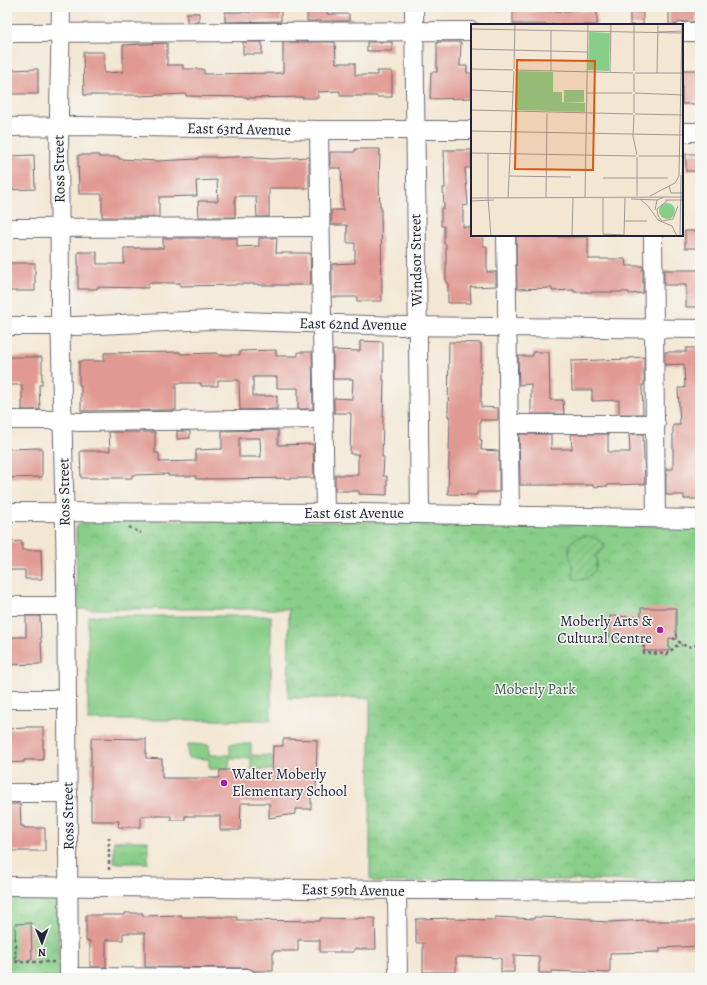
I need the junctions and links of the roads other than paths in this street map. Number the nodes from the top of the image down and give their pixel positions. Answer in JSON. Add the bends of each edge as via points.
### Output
{"nodes":[{"id":1,"x":61,"y":7,"type":"edge"},
{"id":2,"x":414,"y":7,"type":"edge"},
{"id":3,"x":413,"y":31,"type":"junction"},
{"id":4,"x":471,"y":31,"type":"edge"},
{"id":5,"x":683,"y":32,"type":"edge"},
{"id":6,"x":700,"y":32,"type":"edge"},
{"id":7,"x":7,"y":33,"type":"edge"},
{"id":8,"x":60,"y":33,"type":"junction"},
{"id":9,"x":58,"y":126,"type":"junction"},
{"id":10,"x":7,"y":127,"type":"edge"},
{"id":11,"x":414,"y":129,"type":"junction"},
{"id":12,"x":319,"y":130,"type":"junction"},
{"id":13,"x":471,"y":130,"type":"edge"},
{"id":14,"x":683,"y":132,"type":"edge"},
{"id":15,"x":700,"y":132,"type":"edge"},
{"id":16,"x":320,"y":227,"type":"junction"},
{"id":17,"x":7,"y":228,"type":"edge"},
{"id":18,"x":60,"y":228,"type":"junction"},
{"id":19,"x":506,"y":236,"type":"edge"},
{"id":20,"x":652,"y":236,"type":"edge"},
{"id":21,"x":323,"y":324,"type":"junction"},
{"id":22,"x":7,"y":326,"type":"edge"},
{"id":23,"x":60,"y":326,"type":"junction"},
{"id":24,"x":417,"y":326,"type":"junction"},
{"id":25,"x":508,"y":327,"type":"junction"},
{"id":26,"x":653,"y":328,"type":"junction"},
{"id":27,"x":700,"y":329,"type":"edge"},
{"id":28,"x":324,"y":419,"type":"junction"},
{"id":29,"x":7,"y":420,"type":"edge"},
{"id":30,"x":63,"y":421,"type":"junction"},
{"id":31,"x":509,"y":424,"type":"junction"},
{"id":32,"x":656,"y":424,"type":"junction"},
{"id":33,"x":7,"y":512,"type":"edge"},
{"id":34,"x":64,"y":512,"type":"junction"},
{"id":35,"x":325,"y":513,"type":"junction"},
{"id":36,"x":420,"y":514,"type":"junction"},
{"id":37,"x":510,"y":515,"type":"junction"},
{"id":38,"x":656,"y":518,"type":"junction"},
{"id":39,"x":700,"y":519,"type":"edge"},
{"id":40,"x":7,"y":606,"type":"edge"},
{"id":41,"x":66,"y":606,"type":"junction"},
{"id":42,"x":7,"y":699,"type":"edge"},
{"id":43,"x":67,"y":699,"type":"junction"},
{"id":44,"x":7,"y":793,"type":"edge"},
{"id":45,"x":68,"y":793,"type":"junction"},
{"id":46,"x":7,"y":886,"type":"edge"},
{"id":47,"x":68,"y":886,"type":"junction"},
{"id":48,"x":397,"y":890,"type":"junction"},
{"id":49,"x":700,"y":891,"type":"edge"},
{"id":50,"x":69,"y":972,"type":"edge"},
{"id":51,"x":248,"y":978,"type":"edge"},
{"id":52,"x":398,"y":978,"type":"edge"}],
"edges":[{"from":1,"to":8,"type":"street","name":"Ross Street"},
{"from":2,"to":3,"type":"street","name":"Windsor Street"},
{"from":3,"to":4,"type":"street"},
{"from":3,"to":8,"type":"street"},
{"from":3,"to":11,"type":"street","name":"Windsor Street"},
{"from":5,"to":6,"type":"street"},
{"from":7,"to":8,"type":"street"},
{"from":8,"to":9,"type":"street","name":"Ross Street"},
{"from":9,"to":10,"type":"street","name":"East 63rd Avenue"},
{"from":9,"to":12,"type":"street","name":"East 63rd Avenue"},
{"from":9,"to":18,"type":"street","name":"Ross Street"},
{"from":11,"to":12,"type":"street","name":"East 63rd Avenue"},
{"from":11,"to":13,"type":"street","name":"East 63rd Avenue"},
{"from":11,"to":24,"type":"street","name":"Windsor Street"},
{"from":12,"to":16,"type":"street"},
{"from":14,"to":15,"type":"street"},
{"from":16,"to":18,"type":"street"},
{"from":16,"to":21,"type":"street"},
{"from":17,"to":18,"type":"street"},
{"from":18,"to":23,"type":"street","name":"Ross Street"},
{"from":19,"to":25,"type":"street"},
{"from":20,"to":26,"type":"street"},
{"from":21,"to":23,"type":"street","name":"East 62nd Avenue","via":[[211,320]]},
{"from":21,"to":24,"type":"street","name":"East 62nd Avenue"},
{"from":21,"to":28,"type":"street"},
{"from":22,"to":23,"type":"street","name":"East 62nd Avenue"},
{"from":23,"to":30,"type":"street","name":"Ross Street"},
{"from":24,"to":25,"type":"street","name":"East 62nd Avenue"},
{"from":24,"to":36,"type":"street","name":"Windsor Street"},
{"from":25,"to":26,"type":"street","name":"East 62nd Avenue"},
{"from":25,"to":31,"type":"street"},
{"from":26,"to":27,"type":"street","name":"East 62nd Avenue"},
{"from":26,"to":32,"type":"street"},
{"from":28,"to":30,"type":"street"},
{"from":28,"to":35,"type":"street"},
{"from":29,"to":30,"type":"street"},
{"from":30,"to":34,"type":"street","name":"Ross Street"},
{"from":31,"to":32,"type":"street"},
{"from":31,"to":37,"type":"street"},
{"from":32,"to":38,"type":"street"},
{"from":33,"to":34,"type":"street","name":"East 61st Avenue"},
{"from":34,"to":35,"type":"street","name":"East 61st Avenue"},
{"from":34,"to":41,"type":"street","name":"Ross Street"},
{"from":35,"to":36,"type":"street","name":"East 61st Avenue"},
{"from":36,"to":37,"type":"street","name":"East 61st Avenue"},
{"from":37,"to":38,"type":"street","name":"East 61st Avenue"},
{"from":38,"to":39,"type":"street","name":"East 61st Avenue"},
{"from":40,"to":41,"type":"street"},
{"from":41,"to":43,"type":"street","name":"Ross Street"},
{"from":42,"to":43,"type":"street"},
{"from":43,"to":45,"type":"street","name":"Ross Street"},
{"from":44,"to":45,"type":"street"},
{"from":45,"to":47,"type":"street","name":"Ross Street"},
{"from":46,"to":47,"type":"street","name":"East 59th Avenue"},
{"from":47,"to":48,"type":"street","name":"East 59th Avenue"},
{"from":47,"to":50,"type":"street","name":"Ross Street"},
{"from":48,"to":49,"type":"street","name":"East 59th Avenue"},
{"from":48,"to":52,"type":"street"},
{"from":50,"to":51,"type":"street"}]}
